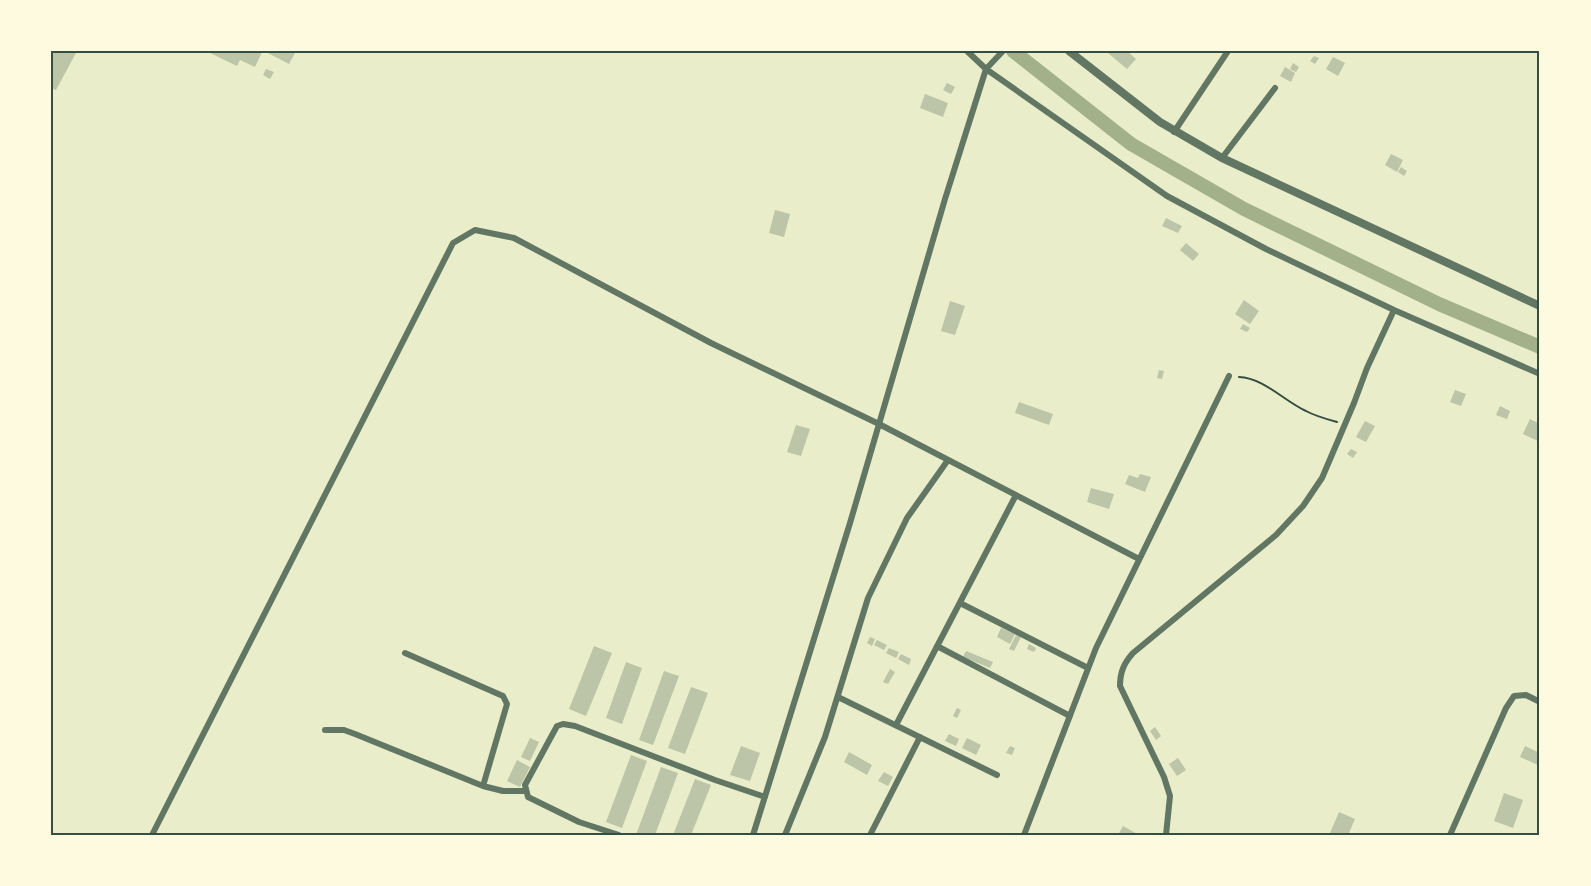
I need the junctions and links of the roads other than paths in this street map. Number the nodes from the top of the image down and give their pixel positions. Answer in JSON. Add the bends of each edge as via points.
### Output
{"nodes":[{"id":1,"x":967,"y":51,"type":"edge"},
{"id":2,"x":1003,"y":51,"type":"edge"},
{"id":3,"x":1069,"y":51,"type":"edge"},
{"id":4,"x":1228,"y":51,"type":"edge"},
{"id":5,"x":986,"y":69,"type":"junction"},
{"id":6,"x":1275,"y":87,"type":"dead end"},
{"id":7,"x":1174,"y":132,"type":"junction"},
{"id":8,"x":1222,"y":158,"type":"junction"},
{"id":9,"x":1540,"y":306,"type":"edge"},
{"id":10,"x":1394,"y":310,"type":"junction"},
{"id":11,"x":1540,"y":374,"type":"edge"},
{"id":12,"x":1229,"y":376,"type":"road end"},
{"id":13,"x":879,"y":424,"type":"junction"},
{"id":14,"x":948,"y":460,"type":"junction"},
{"id":15,"x":1016,"y":495,"type":"junction"},
{"id":16,"x":1139,"y":559,"type":"junction"},
{"id":17,"x":960,"y":603,"type":"junction"},
{"id":18,"x":937,"y":646,"type":"junction"},
{"id":19,"x":405,"y":653,"type":"dead end"},
{"id":20,"x":1088,"y":668,"type":"junction"},
{"id":21,"x":838,"y":697,"type":"junction"},
{"id":22,"x":1540,"y":702,"type":"edge"},
{"id":23,"x":1070,"y":716,"type":"junction"},
{"id":24,"x":896,"y":725,"type":"junction"},
{"id":25,"x":325,"y":730,"type":"dead end"},
{"id":26,"x":920,"y":737,"type":"junction"},
{"id":27,"x":997,"y":776,"type":"dead end"},
{"id":28,"x":483,"y":786,"type":"junction"},
{"id":29,"x":525,"y":791,"type":"junction"},
{"id":30,"x":765,"y":797,"type":"junction"},
{"id":31,"x":152,"y":835,"type":"edge"},
{"id":32,"x":619,"y":835,"type":"edge"},
{"id":33,"x":753,"y":835,"type":"edge"},
{"id":34,"x":785,"y":835,"type":"edge"},
{"id":35,"x":870,"y":835,"type":"edge"},
{"id":36,"x":1024,"y":835,"type":"edge"},
{"id":37,"x":1166,"y":835,"type":"edge"},
{"id":38,"x":1450,"y":835,"type":"edge"}],
"edges":[{"from":1,"to":5,"type":"street"},
{"from":2,"to":5,"type":"street"},
{"from":3,"to":7,"type":"street"},
{"from":4,"to":7,"type":"street"},
{"from":5,"to":10,"type":"street","via":[[1167,196]]},
{"from":5,"to":13,"type":"street"},
{"from":6,"to":8,"type":"street"},
{"from":7,"to":8,"type":"street"},
{"from":8,"to":9,"type":"street"},
{"from":10,"to":11,"type":"street"},
{"from":10,"to":37,"type":"street","via":[[1322,477],[1303,506],[1276,535],[1125,663],[1120,686],[1170,796]]},
{"from":12,"to":16,"type":"street"},
{"from":13,"to":14,"type":"street"},
{"from":13,"to":30,"type":"street"},
{"from":13,"to":31,"type":"street","via":[[711,342],[514,238],[475,230],[453,243]]},
{"from":14,"to":15,"type":"street"},
{"from":14,"to":21,"type":"street","via":[[907,518],[868,598]]},
{"from":15,"to":16,"type":"street"},
{"from":15,"to":17,"type":"street"},
{"from":16,"to":20,"type":"street"},
{"from":17,"to":18,"type":"street"},
{"from":17,"to":20,"type":"street"},
{"from":18,"to":23,"type":"street"},
{"from":18,"to":24,"type":"street"},
{"from":19,"to":28,"type":"street","via":[[506,700]]},
{"from":20,"to":23,"type":"street"},
{"from":21,"to":24,"type":"street"},
{"from":21,"to":34,"type":"street"},
{"from":22,"to":38,"type":"street","via":[[1526,695],[1515,696],[1506,708]]},
{"from":23,"to":36,"type":"street"},
{"from":24,"to":26,"type":"street"},
{"from":25,"to":28,"type":"street","via":[[355,734]]},
{"from":26,"to":27,"type":"street"},
{"from":26,"to":35,"type":"street"},
{"from":28,"to":29,"type":"street"},
{"from":29,"to":30,"type":"street","via":[[525,784],[557,726],[563,724]]},
{"from":29,"to":32,"type":"street","via":[[528,797],[579,822]]},
{"from":30,"to":33,"type":"street"}]}
